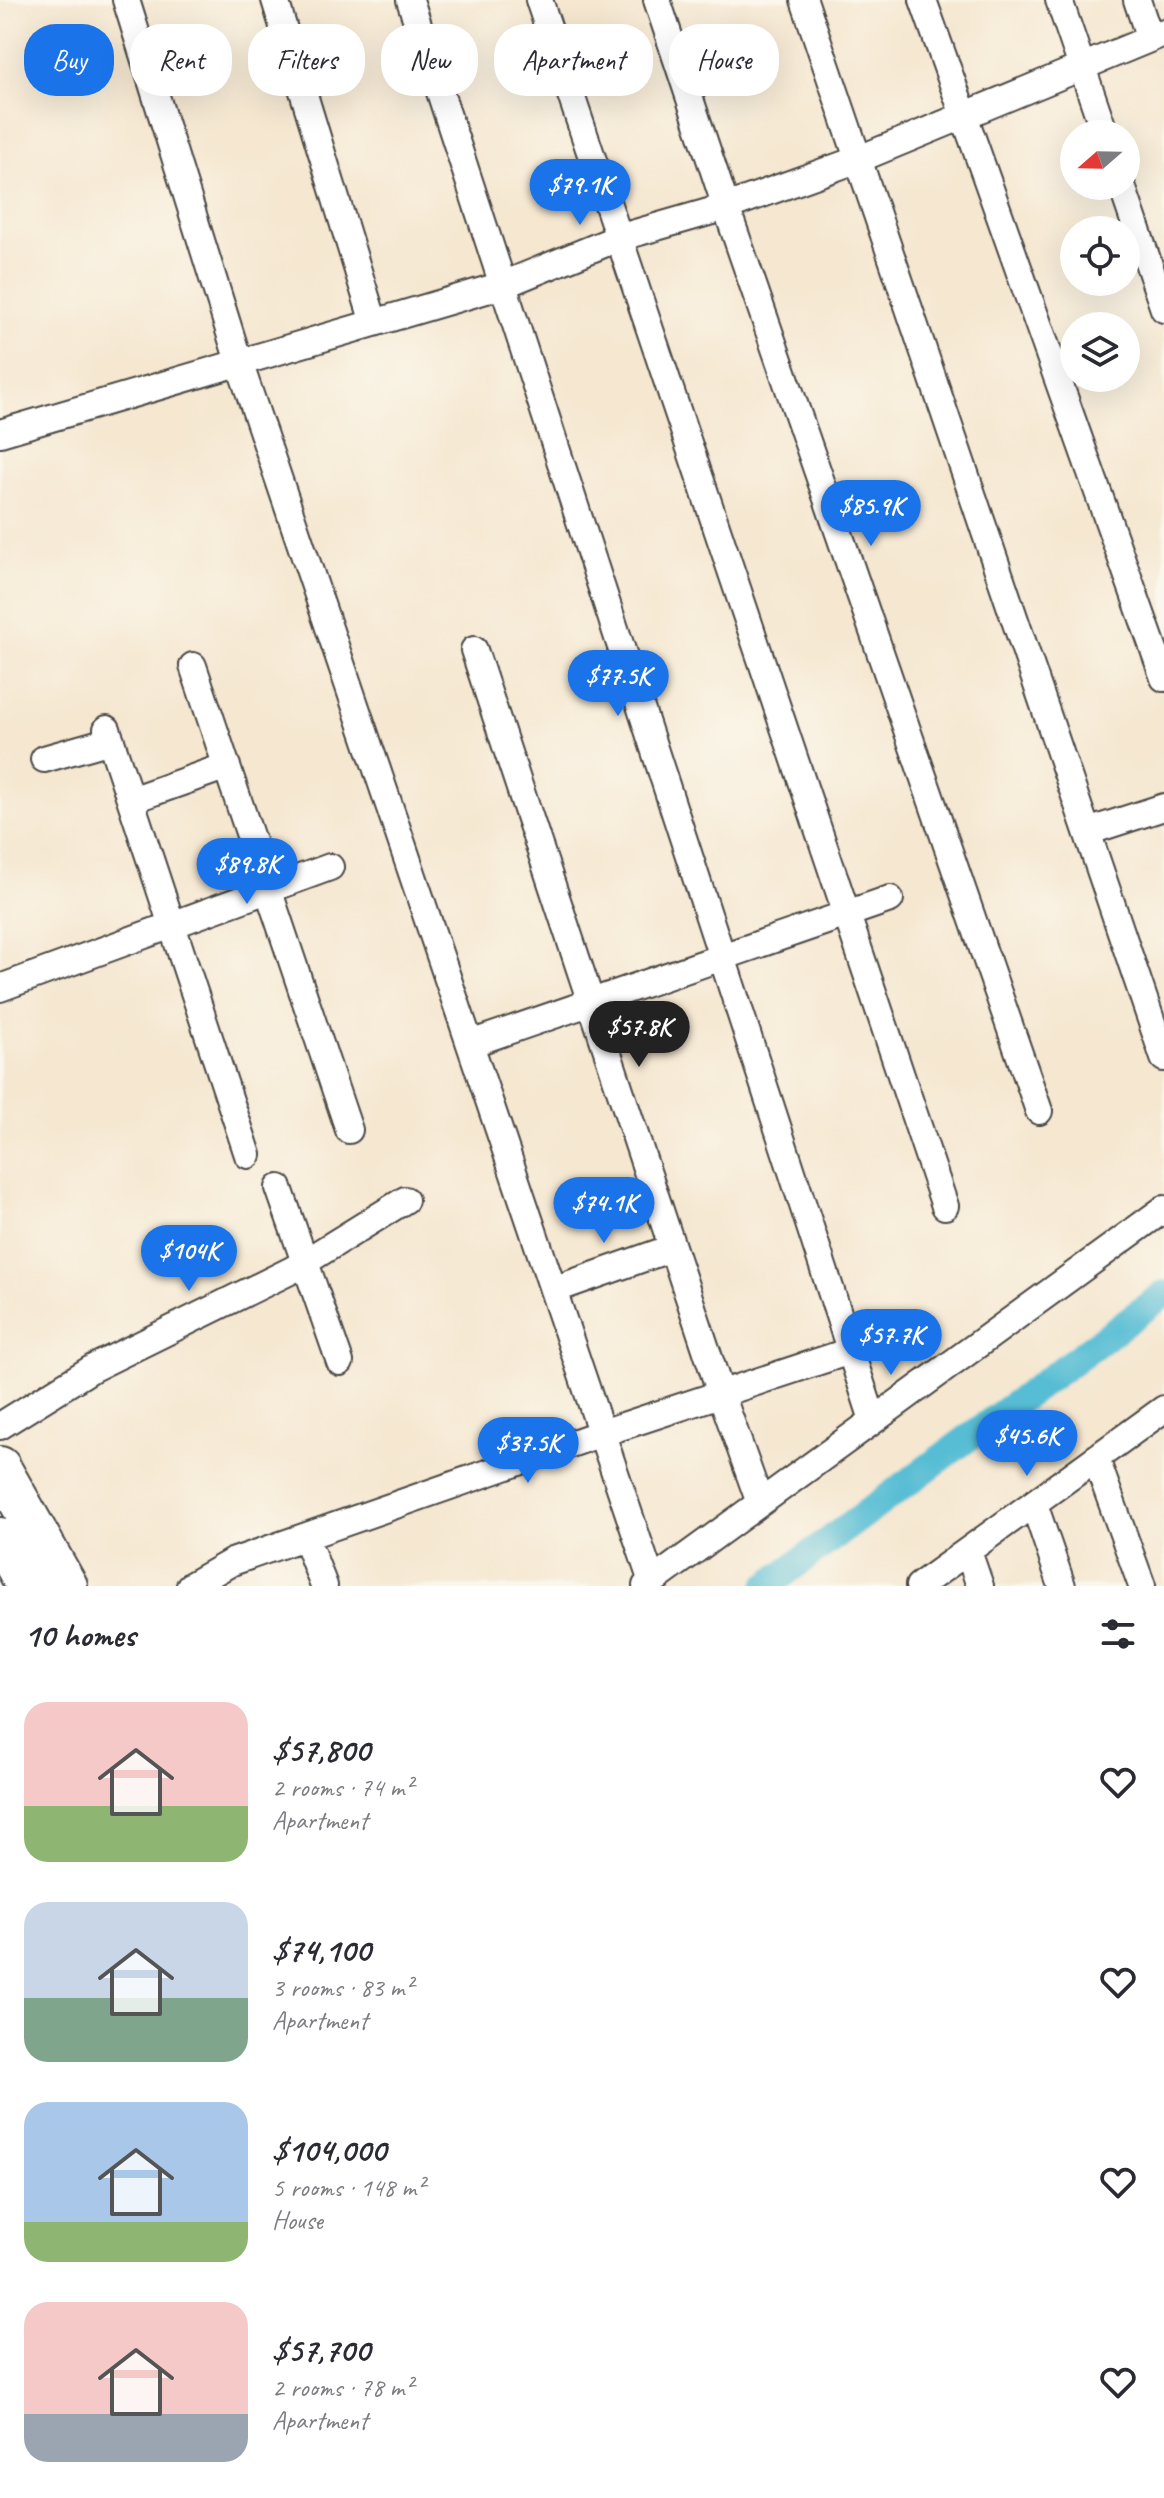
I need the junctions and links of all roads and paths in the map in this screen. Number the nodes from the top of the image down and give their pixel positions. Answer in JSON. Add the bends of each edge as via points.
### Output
{"nodes":[{"id":1,"x":126,"y":0,"type":"edge"},
{"id":2,"x":275,"y":0,"type":"edge"},
{"id":3,"x":410,"y":0,"type":"edge"},
{"id":4,"x":539,"y":0,"type":"edge"},
{"id":5,"x":657,"y":0,"type":"edge"},
{"id":6,"x":804,"y":0,"type":"edge"},
{"id":7,"x":923,"y":0,"type":"edge"},
{"id":8,"x":1059,"y":0,"type":"edge"},
{"id":9,"x":1137,"y":0,"type":"edge"},
{"id":10,"x":1157,"y":36,"type":"edge"},
{"id":11,"x":1082,"y":67,"type":"junction"},
{"id":12,"x":964,"y":116,"type":"junction"},
{"id":13,"x":1100,"y":120,"type":"edge"},
{"id":14,"x":859,"y":159,"type":"junction"},
{"id":15,"x":1127,"y":200,"type":"edge"},
{"id":16,"x":726,"y":207,"type":"junction"},
{"id":17,"x":618,"y":238,"type":"junction"},
{"id":18,"x":503,"y":285,"type":"junction"},
{"id":19,"x":1164,"y":309,"type":"edge"},
{"id":20,"x":374,"y":323,"type":"junction"},
{"id":21,"x":239,"y":362,"type":"junction"},
{"id":22,"x":0,"y":433,"type":"edge"},
{"id":23,"x":474,"y":650,"type":"dead end"},
{"id":24,"x":193,"y":666,"type":"dead end"},
{"id":25,"x":1164,"y":678,"type":"edge"},
{"id":26,"x":44,"y":759,"type":"dead end"},
{"id":27,"x":227,"y":766,"type":"junction"},
{"id":28,"x":131,"y":800,"type":"junction"},
{"id":29,"x":1164,"y":807,"type":"edge"},
{"id":30,"x":1087,"y":832,"type":"junction"},
{"id":31,"x":330,"y":867,"type":"dead end"},
{"id":32,"x":268,"y":889,"type":"junction"},
{"id":33,"x":890,"y":899,"type":"dead end"},
{"id":34,"x":846,"y":914,"type":"junction"},
{"id":35,"x":172,"y":925,"type":"junction"},
{"id":36,"x":722,"y":957,"type":"junction"},
{"id":37,"x":0,"y":988,"type":"edge"},
{"id":38,"x":591,"y":1002,"type":"junction"},
{"id":39,"x":470,"y":1044,"type":"junction"},
{"id":40,"x":1164,"y":1058,"type":"edge"},
{"id":41,"x":1039,"y":1111,"type":"dead end"},
{"id":42,"x":349,"y":1130,"type":"dead end"},
{"id":43,"x":248,"y":1155,"type":"dead end"},
{"id":44,"x":279,"y":1188,"type":"dead end"},
{"id":45,"x":405,"y":1200,"type":"dead end"},
{"id":46,"x":945,"y":1206,"type":"dead end"},
{"id":47,"x":1164,"y":1209,"type":"edge"},
{"id":48,"x":672,"y":1248,"type":"junction"},
{"id":49,"x":306,"y":1261,"type":"junction"},
{"id":50,"x":553,"y":1290,"type":"junction"},
{"id":51,"x":850,"y":1351,"type":"junction"},
{"id":52,"x":340,"y":1362,"type":"dead end"},
{"id":53,"x":721,"y":1394,"type":"junction"},
{"id":54,"x":1164,"y":1409,"type":"edge"},
{"id":55,"x":873,"y":1420,"type":"junction"},
{"id":56,"x":0,"y":1426,"type":"edge"},
{"id":57,"x":602,"y":1433,"type":"junction"},
{"id":58,"x":1096,"y":1459,"type":"junction"},
{"id":59,"x":0,"y":1467,"type":"edge"},
{"id":60,"x":760,"y":1503,"type":"junction"},
{"id":61,"x":1034,"y":1504,"type":"junction"},
{"id":62,"x":0,"y":1538,"type":"edge"},
{"id":63,"x":309,"y":1547,"type":"dead end"},
{"id":64,"x":968,"y":1551,"type":"junction"},
{"id":65,"x":649,"y":1584,"type":"edge"},
{"id":66,"x":27,"y":1586,"type":"edge"},
{"id":67,"x":67,"y":1586,"type":"edge"},
{"id":68,"x":190,"y":1586,"type":"edge"},
{"id":69,"x":324,"y":1586,"type":"edge"},
{"id":70,"x":919,"y":1586,"type":"edge"},
{"id":71,"x":980,"y":1586,"type":"edge"},
{"id":72,"x":1062,"y":1586,"type":"edge"},
{"id":73,"x":1142,"y":1586,"type":"edge"}],
"edges":[{"from":1,"to":21,"type":"street"},
{"from":2,"to":20,"type":"street"},
{"from":3,"to":18,"type":"street"},
{"from":4,"to":17,"type":"street"},
{"from":5,"to":16,"type":"street"},
{"from":6,"to":14,"type":"street"},
{"from":7,"to":12,"type":"street"},
{"from":8,"to":11,"type":"street"},
{"from":9,"to":10,"type":"street"},
{"from":10,"to":11,"type":"street"},
{"from":11,"to":12,"type":"street"},
{"from":11,"to":13,"type":"street"},
{"from":12,"to":14,"type":"street"},
{"from":12,"to":25,"type":"street"},
{"from":14,"to":16,"type":"street"},
{"from":14,"to":30,"type":"street"},
{"from":15,"to":19,"type":"street"},
{"from":16,"to":17,"type":"street"},
{"from":16,"to":41,"type":"street"},
{"from":17,"to":18,"type":"street"},
{"from":17,"to":34,"type":"street"},
{"from":18,"to":20,"type":"street"},
{"from":18,"to":36,"type":"street"},
{"from":20,"to":21,"type":"street"},
{"from":21,"to":22,"type":"street"},
{"from":21,"to":39,"type":"street"},
{"from":23,"to":38,"type":"street"},
{"from":24,"to":27,"type":"street"},
{"from":26,"to":28,"type":"street","via":[[109,734]]},
{"from":27,"to":28,"type":"street"},
{"from":27,"to":32,"type":"street"},
{"from":28,"to":35,"type":"street"},
{"from":29,"to":30,"type":"street"},
{"from":30,"to":40,"type":"street"},
{"from":31,"to":32,"type":"street"},
{"from":32,"to":35,"type":"street"},
{"from":32,"to":42,"type":"street"},
{"from":33,"to":34,"type":"street"},
{"from":34,"to":36,"type":"street"},
{"from":34,"to":46,"type":"street"},
{"from":35,"to":37,"type":"street"},
{"from":35,"to":43,"type":"street"},
{"from":36,"to":38,"type":"street"},
{"from":36,"to":51,"type":"street"},
{"from":38,"to":39,"type":"street"},
{"from":38,"to":48,"type":"street"},
{"from":39,"to":50,"type":"street"},
{"from":44,"to":49,"type":"street"},
{"from":45,"to":49,"type":"street"},
{"from":47,"to":55,"type":"street"},
{"from":48,"to":50,"type":"street"},
{"from":48,"to":53,"type":"street"},
{"from":49,"to":52,"type":"street"},
{"from":49,"to":56,"type":"street","via":[[93,1368]]},
{"from":50,"to":57,"type":"street"},
{"from":51,"to":53,"type":"street"},
{"from":51,"to":55,"type":"street"},
{"from":53,"to":57,"type":"street"},
{"from":53,"to":60,"type":"street"},
{"from":54,"to":58,"type":"street"},
{"from":55,"to":60,"type":"street"},
{"from":57,"to":65,"type":"street"},
{"from":57,"to":68,"type":"street","via":[[232,1562]]},
{"from":58,"to":61,"type":"street"},
{"from":58,"to":73,"type":"street"},
{"from":59,"to":67,"type":"main road"},
{"from":60,"to":65,"type":"street"},
{"from":61,"to":64,"type":"street"},
{"from":61,"to":72,"type":"street"},
{"from":62,"to":66,"type":"main road"},
{"from":63,"to":69,"type":"street"},
{"from":64,"to":70,"type":"street"},
{"from":64,"to":71,"type":"street"}]}
